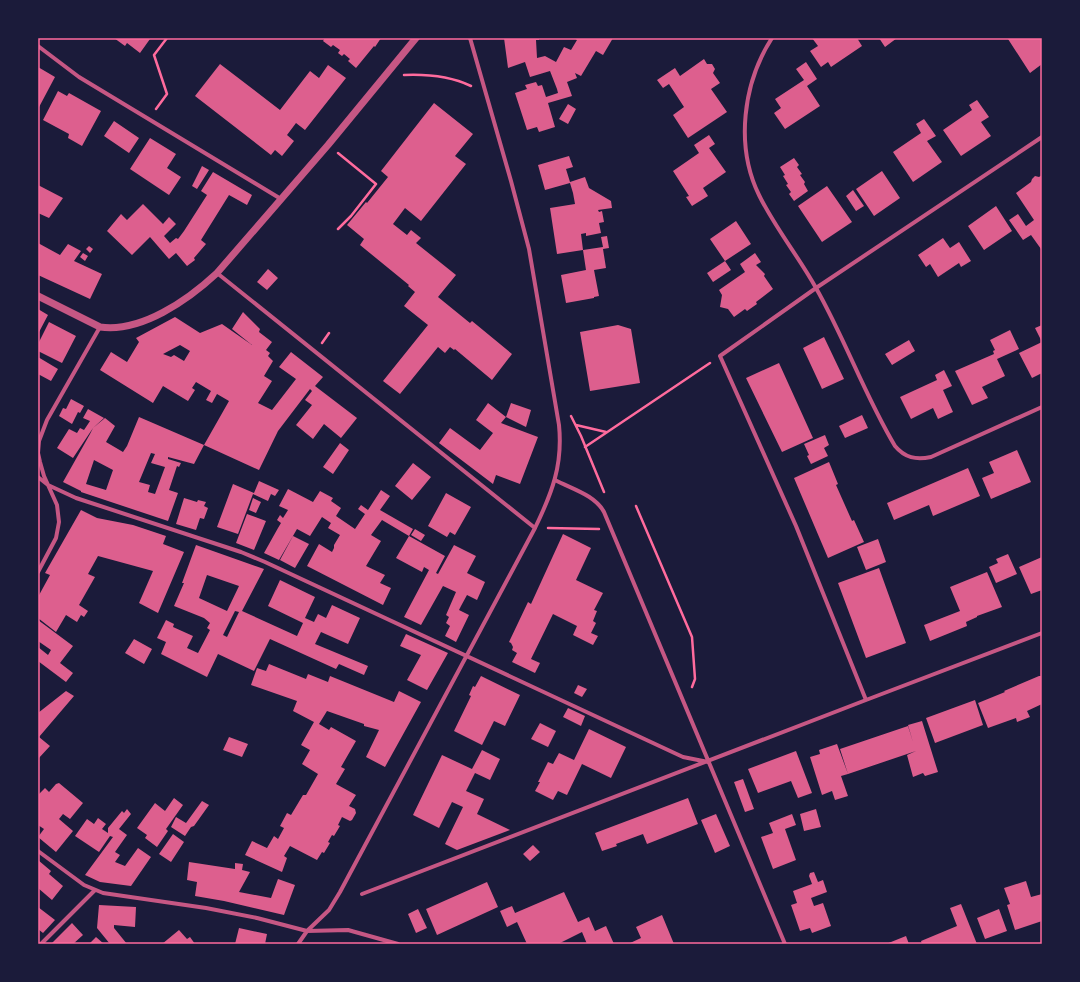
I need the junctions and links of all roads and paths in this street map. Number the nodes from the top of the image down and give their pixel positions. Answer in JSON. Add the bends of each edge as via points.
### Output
{"nodes":[{"id":1,"x":167,"y":38,"type":"edge"},
{"id":2,"x":416,"y":38,"type":"edge"},
{"id":3,"x":470,"y":38,"type":"edge"},
{"id":4,"x":772,"y":38,"type":"edge"},
{"id":5,"x":38,"y":46,"type":"edge"},
{"id":6,"x":384,"y":76,"type":"junction"},
{"id":7,"x":487,"y":96,"type":"junction"},
{"id":8,"x":149,"y":119,"type":"junction"},
{"id":9,"x":1042,"y":137,"type":"edge"},
{"id":10,"x":328,"y":145,"type":"junction"},
{"id":11,"x":282,"y":199,"type":"junction"},
{"id":12,"x":338,"y":229,"type":"dead end"},
{"id":13,"x":218,"y":274,"type":"junction"},
{"id":14,"x":816,"y":288,"type":"junction"},
{"id":15,"x":38,"y":296,"type":"edge"},
{"id":16,"x":100,"y":327,"type":"junction"},
{"id":17,"x":720,"y":356,"type":"junction"},
{"id":18,"x":555,"y":398,"type":"junction"},
{"id":19,"x":1042,"y":407,"type":"edge"},
{"id":20,"x":576,"y":425,"type":"junction"},
{"id":21,"x":606,"y":432,"type":"junction"},
{"id":22,"x":585,"y":447,"type":"junction"},
{"id":23,"x":38,"y":477,"type":"edge"},
{"id":24,"x":555,"y":480,"type":"junction"},
{"id":25,"x":48,"y":485,"type":"junction"},
{"id":26,"x":636,"y":506,"type":"dead end"},
{"id":27,"x":604,"y":512,"type":"junction"},
{"id":28,"x":534,"y":528,"type":"junction"},
{"id":29,"x":611,"y":529,"type":"junction"},
{"id":30,"x":38,"y":572,"type":"edge"},
{"id":31,"x":1042,"y":633,"type":"edge"},
{"id":32,"x":467,"y":655,"type":"junction"},
{"id":33,"x":866,"y":700,"type":"junction"},
{"id":34,"x":685,"y":707,"type":"junction"},
{"id":35,"x":708,"y":762,"type":"junction"},
{"id":36,"x":38,"y":851,"type":"edge"},
{"id":37,"x":95,"y":890,"type":"junction"},
{"id":38,"x":362,"y":894,"type":"dead end"},
{"id":39,"x":307,"y":931,"type":"junction"},
{"id":40,"x":41,"y":944,"type":"edge"},
{"id":41,"x":298,"y":944,"type":"edge"},
{"id":42,"x":398,"y":944,"type":"edge"},
{"id":43,"x":785,"y":944,"type":"edge"}],
"edges":[{"from":1,"to":8,"type":"path","via":[[154,55],[167,94]]},
{"from":2,"to":6,"type":"street"},
{"from":3,"to":7,"type":"street"},
{"from":4,"to":14,"type":"street","via":[[756,68],[749,95],[745,136],[748,163],[762,200]]},
{"from":5,"to":8,"type":"street","via":[[79,77]]},
{"from":6,"to":7,"type":"path","via":[[443,77],[464,83]]},
{"from":6,"to":10,"type":"street"},
{"from":7,"to":18,"type":"street","via":[[529,249]]},
{"from":8,"to":11,"type":"street"},
{"from":9,"to":14,"type":"street"},
{"from":10,"to":11,"type":"street"},
{"from":10,"to":12,"type":"path","via":[[376,184]]},
{"from":11,"to":13,"type":"street"},
{"from":13,"to":16,"type":"street","via":[[158,314],[130,326]]},
{"from":13,"to":28,"type":"street"},
{"from":14,"to":17,"type":"street"},
{"from":14,"to":19,"type":"street","via":[[891,438],[898,449],[908,457],[920,459],[937,455]]},
{"from":15,"to":16,"type":"street"},
{"from":16,"to":25,"type":"street","via":[[41,434],[39,458]]},
{"from":17,"to":21,"type":"path"},
{"from":17,"to":33,"type":"street","via":[[791,513]]},
{"from":18,"to":20,"type":"path"},
{"from":18,"to":24,"type":"street","via":[[560,432]]},
{"from":20,"to":21,"type":"path"},
{"from":20,"to":22,"type":"path"},
{"from":21,"to":22,"type":"path"},
{"from":22,"to":27,"type":"path","via":[[606,496]]},
{"from":23,"to":25,"type":"street"},
{"from":24,"to":27,"type":"street","via":[[594,500]]},
{"from":24,"to":28,"type":"street"},
{"from":25,"to":30,"type":"street","via":[[57,505],[59,522],[56,538]]},
{"from":25,"to":32,"type":"street","via":[[86,502],[253,556]]},
{"from":26,"to":34,"type":"path","via":[[692,638],[695,679]]},
{"from":27,"to":29,"type":"street"},
{"from":28,"to":29,"type":"path"},
{"from":28,"to":32,"type":"street"},
{"from":29,"to":34,"type":"street"},
{"from":31,"to":33,"type":"street"},
{"from":32,"to":35,"type":"street","via":[[683,757]]},
{"from":32,"to":39,"type":"street","via":[[340,892],[329,910]]},
{"from":33,"to":35,"type":"street"},
{"from":34,"to":35,"type":"street"},
{"from":35,"to":38,"type":"street"},
{"from":35,"to":43,"type":"street"},
{"from":36,"to":37,"type":"street","via":[[74,879]]},
{"from":37,"to":39,"type":"street","via":[[112,895],[217,910]]},
{"from":37,"to":40,"type":"street"},
{"from":39,"to":41,"type":"street"},
{"from":39,"to":42,"type":"street","via":[[348,930]]}]}
